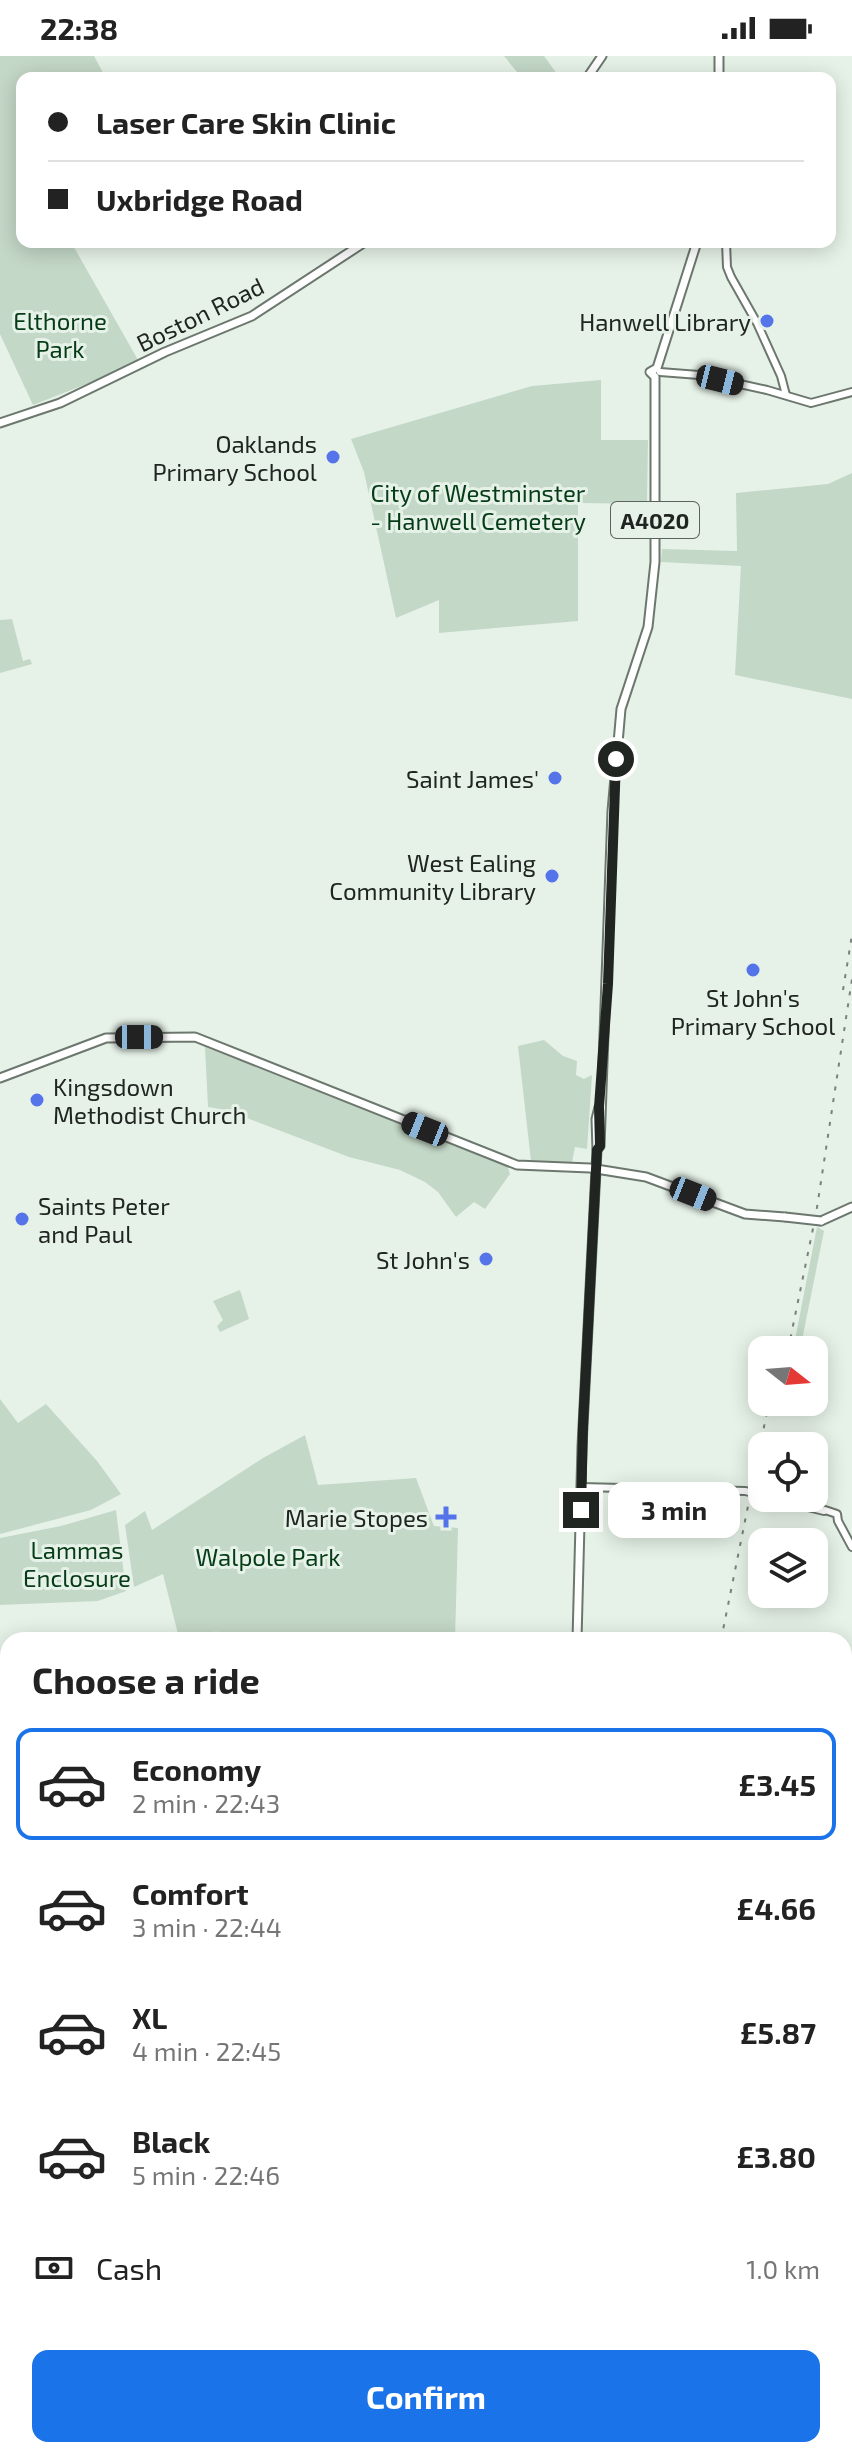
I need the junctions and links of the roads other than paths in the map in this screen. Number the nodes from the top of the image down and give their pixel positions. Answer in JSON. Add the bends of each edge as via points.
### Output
{"nodes":[{"id":1,"x":356,"y":248,"type":"edge"},
{"id":2,"x":695,"y":248,"type":"edge"},
{"id":3,"x":726,"y":248,"type":"edge"},
{"id":4,"x":657,"y":373,"type":"junction"},
{"id":5,"x":781,"y":376,"type":"junction"},
{"id":6,"x":767,"y":390,"type":"junction"},
{"id":7,"x":852,"y":392,"type":"edge"},
{"id":8,"x":786,"y":395,"type":"junction"},
{"id":9,"x":0,"y":423,"type":"edge"},
{"id":10,"x":0,"y":1078,"type":"edge"},
{"id":11,"x":596,"y":1148,"type":"junction"},
{"id":12,"x":578,"y":1167,"type":"junction"},
{"id":13,"x":596,"y":1168,"type":"junction"},
{"id":14,"x":852,"y":1207,"type":"edge"},
{"id":15,"x":581,"y":1487,"type":"junction"},
{"id":16,"x":748,"y":1492,"type":"edge"},
{"id":17,"x":828,"y":1512,"type":"edge"},
{"id":18,"x":852,"y":1547,"type":"edge"},
{"id":19,"x":577,"y":1632,"type":"edge"}],
"edges":[{"from":1,"to":9,"type":"main road","name":"Boston Road","via":[[252,316],[60,403]]},
{"from":2,"to":4,"type":"main road","number":"A4020"},
{"from":3,"to":5,"type":"street","via":[[731,277]]},
{"from":4,"to":6,"type":"street","via":[[699,375]]},
{"from":4,"to":11,"type":"main road","number":"A4020","via":[[655,562],[649,623],[621,705]]},
{"from":5,"to":6,"type":"street"},
{"from":5,"to":8,"type":"street"},
{"from":6,"to":8,"type":"street"},
{"from":7,"to":8,"type":"street","via":[[811,403]]},
{"from":10,"to":12,"type":"main road","via":[[106,1038],[195,1037],[517,1165]]},
{"from":11,"to":12,"type":"main road"},
{"from":11,"to":13,"type":"main road","number":"A4020"},
{"from":12,"to":13,"type":"main road"},
{"from":13,"to":14,"type":"main road","bridge":true,"via":[[651,1178],[745,1214],[825,1220]]},
{"from":13,"to":15,"type":"main road","number":"A4020"},
{"from":15,"to":16,"type":"street","bridge":true},
{"from":15,"to":19,"type":"main road","number":"A4020"},
{"from":17,"to":18,"type":"street","via":[[837,1514]]}]}
